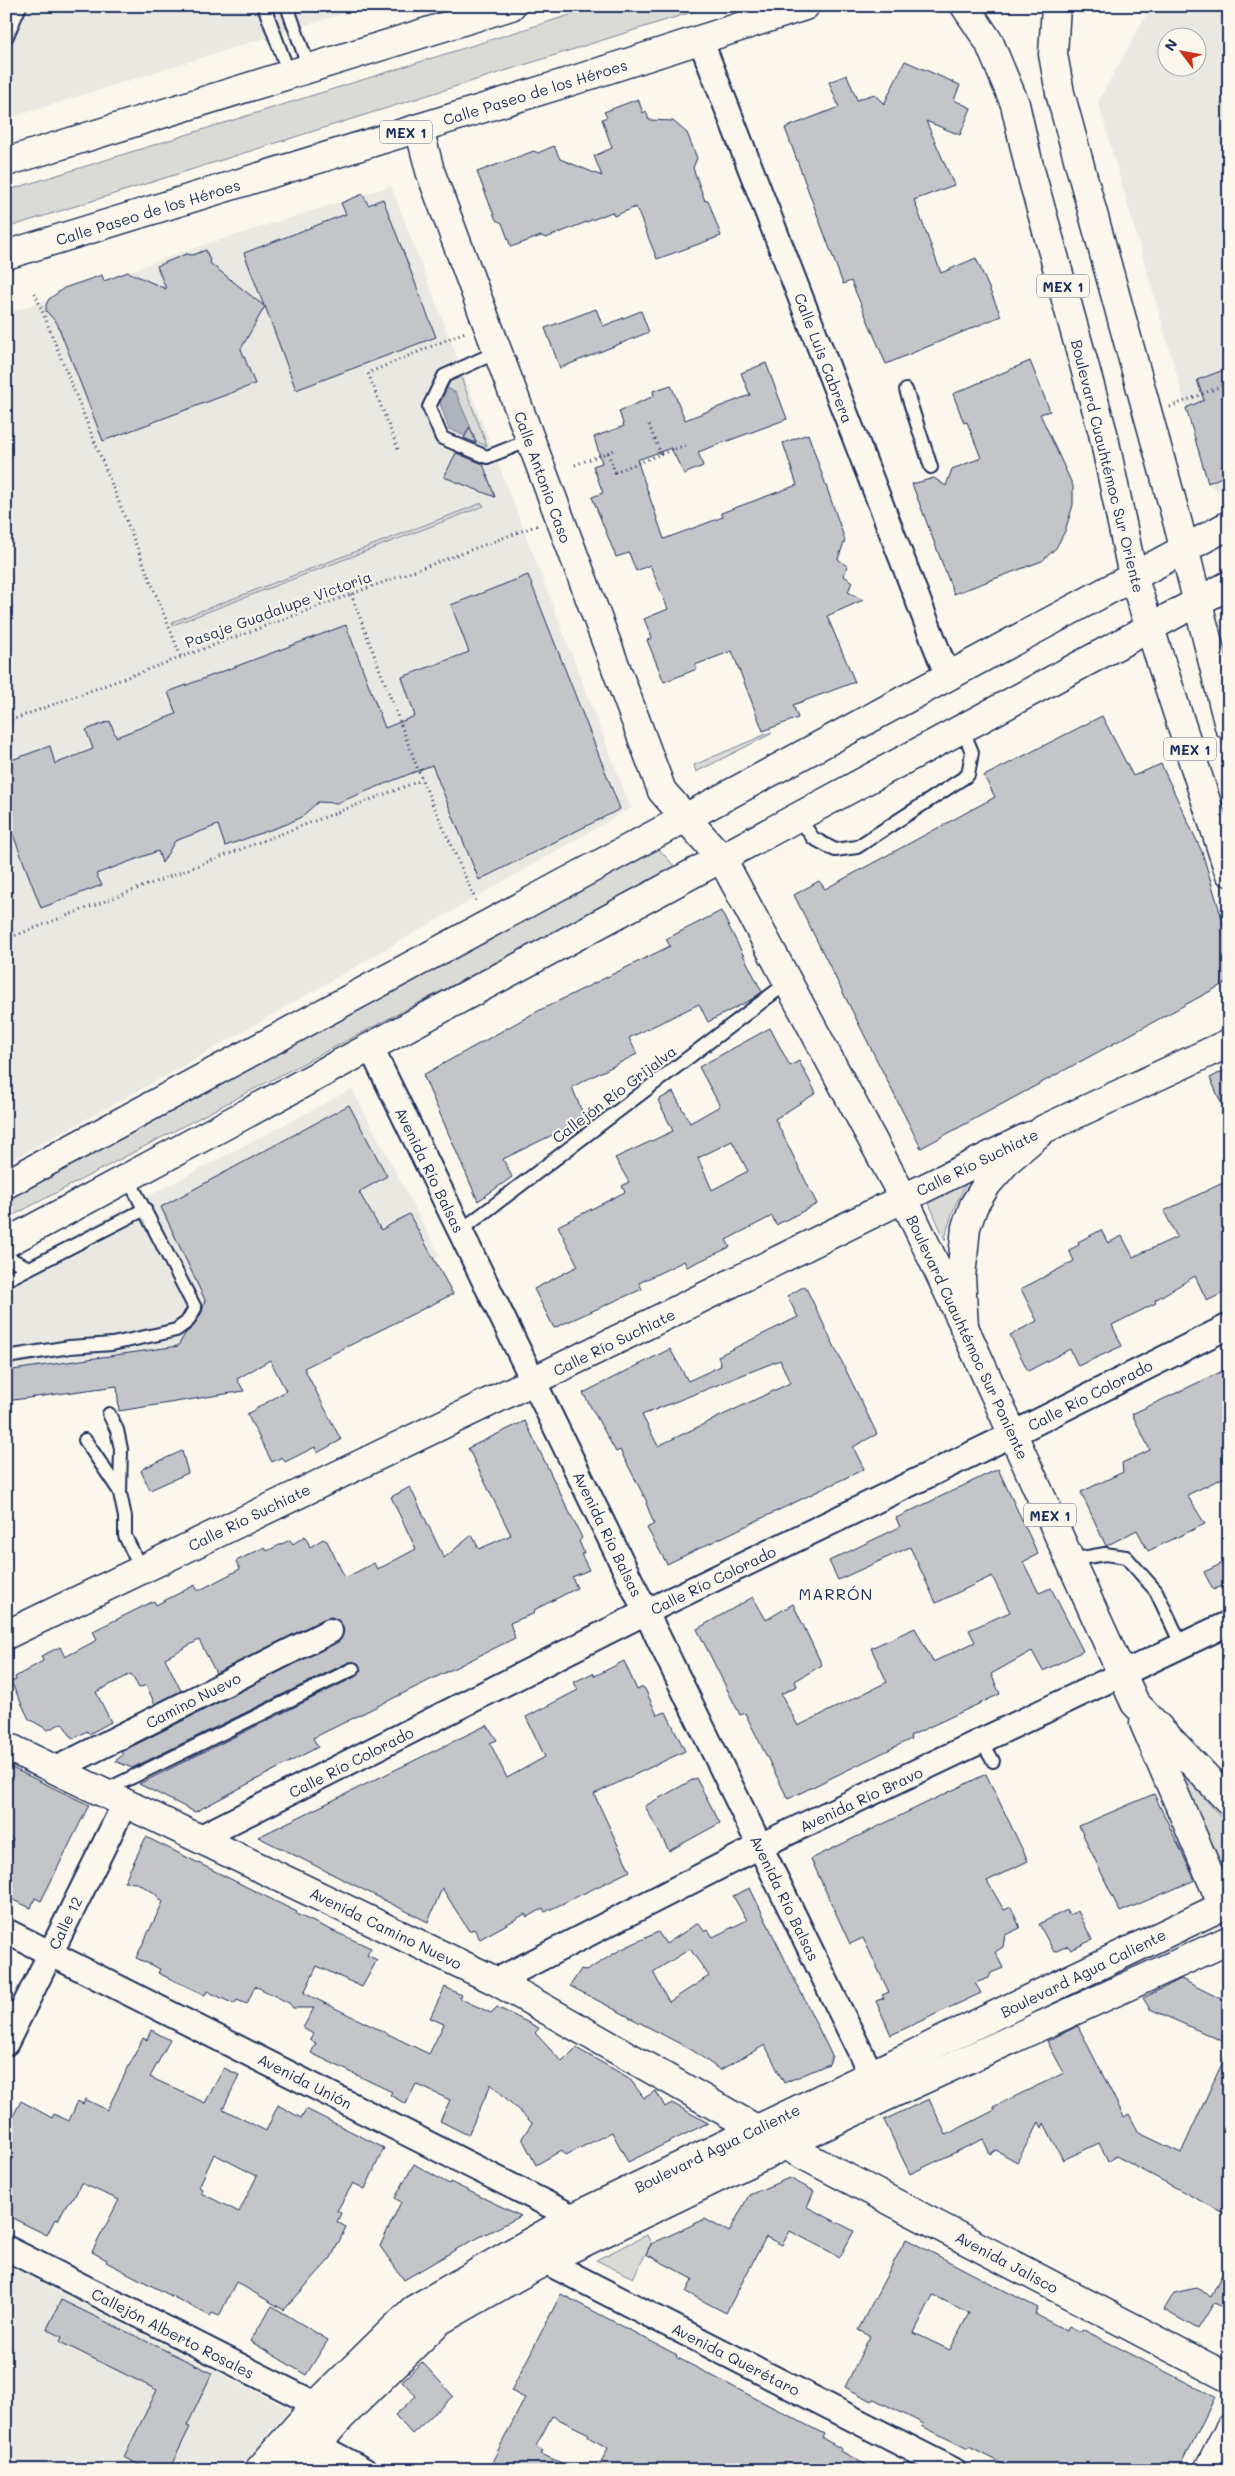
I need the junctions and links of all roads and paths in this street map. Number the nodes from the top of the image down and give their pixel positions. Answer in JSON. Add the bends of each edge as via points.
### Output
{"nodes":[{"id":1,"x":20,"y":6,"type":"edge"},
{"id":2,"x":264,"y":6,"type":"edge"},
{"id":3,"x":288,"y":6,"type":"edge"},
{"id":4,"x":511,"y":6,"type":"edge"},
{"id":5,"x":805,"y":6,"type":"edge"},
{"id":6,"x":965,"y":6,"type":"edge"},
{"id":7,"x":1056,"y":6,"type":"edge"},
{"id":8,"x":6,"y":38,"type":"edge"},
{"id":9,"x":701,"y":41,"type":"junction"},
{"id":10,"x":299,"y":71,"type":"junction"},
{"id":11,"x":419,"y":128,"type":"junction"},
{"id":12,"x":6,"y":162,"type":"edge"},
{"id":13,"x":6,"y":255,"type":"edge"},
{"id":14,"x":35,"y":293,"type":"dead end"},
{"id":15,"x":486,"y":323,"type":"junction"},
{"id":16,"x":497,"y":352,"type":"junction"},
{"id":17,"x":1229,"y":383,"type":"edge"},
{"id":18,"x":906,"y":390,"type":"dead end"},
{"id":19,"x":1167,"y":409,"type":"dead end"},
{"id":20,"x":649,"y":425,"type":"dead end"},
{"id":21,"x":530,"y":440,"type":"junction"},
{"id":22,"x":686,"y":445,"type":"dead end"},
{"id":23,"x":398,"y":449,"type":"dead end"},
{"id":24,"x":617,"y":449,"type":"dead end"},
{"id":25,"x":608,"y":452,"type":"junction"},
{"id":26,"x":661,"y":454,"type":"junction"},
{"id":27,"x":574,"y":465,"type":"dead end"},
{"id":28,"x":931,"y":466,"type":"dead end"},
{"id":29,"x":558,"y":518,"type":"junction"},
{"id":30,"x":1229,"y":524,"type":"edge"},
{"id":31,"x":1184,"y":548,"type":"junction"},
{"id":32,"x":1133,"y":576,"type":"junction"},
{"id":33,"x":1229,"y":585,"type":"edge"},
{"id":34,"x":350,"y":594,"type":"junction"},
{"id":35,"x":1198,"y":602,"type":"junction"},
{"id":36,"x":1150,"y":627,"type":"junction"},
{"id":37,"x":181,"y":657,"type":"junction"},
{"id":38,"x":947,"y":675,"type":"junction"},
{"id":39,"x":6,"y":701,"type":"edge"},
{"id":40,"x":13,"y":720,"type":"junction"},
{"id":41,"x":6,"y":722,"type":"edge"},
{"id":42,"x":1229,"y":726,"type":"edge"},
{"id":43,"x":962,"y":728,"type":"junction"},
{"id":44,"x":422,"y":780,"type":"junction"},
{"id":45,"x":685,"y":817,"type":"junction"},
{"id":46,"x":799,"y":818,"type":"junction"},
{"id":47,"x":722,"y":859,"type":"junction"},
{"id":48,"x":1229,"y":872,"type":"edge"},
{"id":49,"x":480,"y":910,"type":"dead end"},
{"id":50,"x":6,"y":938,"type":"edge"},
{"id":51,"x":788,"y":982,"type":"junction"},
{"id":52,"x":1226,"y":1043,"type":"edge"},
{"id":53,"x":370,"y":1048,"type":"junction"},
{"id":54,"x":1044,"y":1129,"type":"junction"},
{"id":55,"x":128,"y":1178,"type":"junction"},
{"id":56,"x":6,"y":1184,"type":"edge"},
{"id":57,"x":904,"y":1199,"type":"junction"},
{"id":58,"x":145,"y":1209,"type":"junction"},
{"id":59,"x":460,"y":1231,"type":"junction"},
{"id":60,"x":6,"y":1243,"type":"edge"},
{"id":61,"x":6,"y":1257,"type":"edge"},
{"id":62,"x":29,"y":1268,"type":"junction"},
{"id":63,"x":6,"y":1280,"type":"edge"},
{"id":64,"x":1229,"y":1326,"type":"edge"},
{"id":65,"x":964,"y":1327,"type":"junction"},
{"id":66,"x":6,"y":1357,"type":"edge"},
{"id":67,"x":533,"y":1381,"type":"junction"},
{"id":68,"x":109,"y":1414,"type":"dead end"},
{"id":69,"x":1013,"y":1434,"type":"junction"},
{"id":70,"x":85,"y":1440,"type":"dead end"},
{"id":71,"x":120,"y":1493,"type":"junction"},
{"id":72,"x":1070,"y":1560,"type":"junction"},
{"id":73,"x":141,"y":1569,"type":"junction"},
{"id":74,"x":646,"y":1612,"type":"junction"},
{"id":75,"x":1229,"y":1623,"type":"edge"},
{"id":76,"x":330,"y":1631,"type":"dead end"},
{"id":77,"x":6,"y":1635,"type":"edge"},
{"id":78,"x":1182,"y":1646,"type":"junction"},
{"id":79,"x":353,"y":1669,"type":"dead end"},
{"id":80,"x":1123,"y":1675,"type":"junction"},
{"id":81,"x":1136,"y":1703,"type":"junction"},
{"id":82,"x":6,"y":1746,"type":"edge"},
{"id":83,"x":56,"y":1769,"type":"junction"},
{"id":84,"x":113,"y":1797,"type":"junction"},
{"id":85,"x":1229,"y":1802,"type":"edge"},
{"id":86,"x":199,"y":1838,"type":"junction"},
{"id":87,"x":760,"y":1846,"type":"junction"},
{"id":88,"x":1226,"y":1905,"type":"edge"},
{"id":89,"x":6,"y":1931,"type":"edge"},
{"id":90,"x":1229,"y":1940,"type":"edge"},
{"id":91,"x":50,"y":1953,"type":"junction"},
{"id":92,"x":496,"y":1981,"type":"junction"},
{"id":93,"x":6,"y":2043,"type":"edge"},
{"id":94,"x":871,"y":2074,"type":"junction"},
{"id":95,"x":757,"y":2129,"type":"junction"},
{"id":96,"x":786,"y":2146,"type":"junction"},
{"id":97,"x":574,"y":2217,"type":"junction"},
{"id":98,"x":604,"y":2233,"type":"junction"},
{"id":99,"x":6,"y":2248,"type":"edge"},
{"id":100,"x":520,"y":2248,"type":"junction"},
{"id":101,"x":544,"y":2261,"type":"junction"},
{"id":102,"x":1229,"y":2378,"type":"edge"},
{"id":103,"x":316,"y":2405,"type":"junction"},
{"id":104,"x":341,"y":2417,"type":"junction"},
{"id":105,"x":1229,"y":2428,"type":"edge"},
{"id":106,"x":305,"y":2438,"type":"junction"},
{"id":107,"x":259,"y":2470,"type":"edge"},
{"id":108,"x":294,"y":2470,"type":"edge"},
{"id":109,"x":364,"y":2470,"type":"edge"},
{"id":110,"x":953,"y":2470,"type":"edge"},
{"id":111,"x":1208,"y":2470,"type":"edge"}],
"edges":[{"from":1,"to":8,"type":"lane"},
{"from":2,"to":10,"type":"lane"},
{"from":3,"to":10,"type":"lane"},
{"from":4,"to":10,"type":"main road"},
{"from":5,"to":9,"type":"main road","name":"Calle Paseo de los Héroes","number":"MEX 1"},
{"from":6,"to":32,"type":"main road","name":"Boulevard Cuauhtémoc Sur Oriente","number":"MEX 1","via":[[992,48],[1015,104],[1029,166],[1104,434]]},
{"from":7,"to":31,"type":"main road","number":"MEX 1","via":[[1054,54],[1060,93]]},
{"from":9,"to":11,"type":"main road","name":"Calle Paseo de los Héroes","number":"MEX 1"},
{"from":9,"to":38,"type":"street","name":"Calle Luis Cabrera"},
{"from":10,"to":12,"type":"main road"},
{"from":11,"to":13,"type":"main road","name":"Calle Paseo de los Héroes","number":"MEX 1"},
{"from":11,"to":15,"type":"main road","name":"Calle Antonio Caso","via":[[430,171]]},
{"from":14,"to":37,"type":"path"},
{"from":15,"to":16,"type":"main road","name":"Calle Antonio Caso"},
{"from":15,"to":23,"type":"path","via":[[368,373]]},
{"from":16,"to":21,"type":"main road","name":"Calle Antonio Caso"},
{"from":16,"to":21,"type":"lane","via":[[444,376],[429,407],[442,438],[487,456]]},
{"from":17,"to":19,"type":"path"},
{"from":18,"to":28,"type":"lane"},
{"from":20,"to":26,"type":"path"},
{"from":21,"to":29,"type":"main road","name":"Calle Antonio Caso"},
{"from":22,"to":26,"type":"path"},
{"from":24,"to":25,"type":"path"},
{"from":25,"to":26,"type":"path","via":[[615,472]]},
{"from":25,"to":27,"type":"path"},
{"from":29,"to":34,"type":"path","name":"Pasaje Guadalupe Victoria"},
{"from":29,"to":45,"type":"main road","name":"Calle Antonio Caso","via":[[662,791]]},
{"from":30,"to":31,"type":"main road"},
{"from":31,"to":32,"type":"main road"},
{"from":31,"to":35,"type":"main road","number":"MEX 1"},
{"from":32,"to":36,"type":"main road","name":"Boulevard Cuauhtémoc Sur Oriente","number":"MEX 1"},
{"from":32,"to":38,"type":"main road"},
{"from":33,"to":35,"type":"main road"},
{"from":34,"to":37,"type":"path","name":"Pasaje Guadalupe Victoria"},
{"from":34,"to":44,"type":"path"},
{"from":35,"to":36,"type":"main road"},
{"from":35,"to":42,"type":"main road","number":"MEX 1"},
{"from":36,"to":43,"type":"main road"},
{"from":36,"to":48,"type":"main road","name":"Boulevard Cuauhtémoc Sur Oriente","number":"MEX 1"},
{"from":37,"to":40,"type":"path","name":"Pasaje Guadalupe Victoria"},
{"from":38,"to":45,"type":"main road"},
{"from":39,"to":40,"type":"path"},
{"from":40,"to":41,"type":"path","name":"Pasaje Guadalupe Victoria"},
{"from":43,"to":46,"type":"main road"},
{"from":43,"to":46,"type":"lane","via":[[972,752],[968,775],[857,846],[835,850],[813,838]]},
{"from":44,"to":49,"type":"path"},
{"from":44,"to":50,"type":"path"},
{"from":45,"to":47,"type":"main road","name":"Calle Antonio Caso"},
{"from":45,"to":56,"type":"main road"},
{"from":46,"to":47,"type":"main road"},
{"from":47,"to":51,"type":"main road","name":"Boulevard Cuauhtémoc Sur Poniente"},
{"from":47,"to":53,"type":"main road"},
{"from":51,"to":57,"type":"main road","name":"Boulevard Cuauhtémoc Sur Poniente"},
{"from":51,"to":59,"type":"lane","name":"Callejón Río Grijalva"},
{"from":52,"to":54,"type":"main road","name":"Calle Río Suchiate","number":"MEX 1"},
{"from":53,"to":55,"type":"main road"},
{"from":53,"to":59,"type":"street","name":"Avenida Río Balsas"},
{"from":54,"to":57,"type":"main road","name":"Calle Río Suchiate"},
{"from":54,"to":65,"type":"main road","number":"MEX 1","via":[[1009,1159],[974,1205],[962,1252]]},
{"from":55,"to":58,"type":"lane"},
{"from":55,"to":60,"type":"main road"},
{"from":57,"to":65,"type":"main road","name":"Boulevard Cuauhtémoc Sur Poniente"},
{"from":57,"to":67,"type":"main road","name":"Calle Río Suchiate"},
{"from":58,"to":62,"type":"lane"},
{"from":58,"to":66,"type":"lane","via":[[195,1308],[187,1322],[176,1330],[112,1344]]},
{"from":59,"to":67,"type":"street","name":"Avenida Río Balsas"},
{"from":61,"to":62,"type":"lane"},
{"from":62,"to":63,"type":"lane"},
{"from":64,"to":69,"type":"street","name":"Calle Río Colorado"},
{"from":65,"to":69,"type":"main road","name":"Boulevard Cuauhtémoc Sur Poniente","number":"MEX 1"},
{"from":67,"to":73,"type":"main road","name":"Calle Río Suchiate"},
{"from":67,"to":74,"type":"street","name":"Avenida Río Balsas"},
{"from":68,"to":71,"type":"lane","via":[[121,1449]]},
{"from":69,"to":72,"type":"main road","name":"Boulevard Cuauhtémoc Sur Poniente","number":"MEX 1"},
{"from":69,"to":74,"type":"street","name":"Calle Río Colorado"},
{"from":70,"to":71,"type":"lane"},
{"from":71,"to":73,"type":"lane","via":[[125,1536]]},
{"from":72,"to":78,"type":"lane","via":[[1105,1554],[1126,1557],[1156,1591]]},
{"from":72,"to":80,"type":"main road","name":"Boulevard Cuauhtémoc Sur Poniente","number":"MEX 1"},
{"from":73,"to":77,"type":"main road","name":"Calle Río Suchiate"},
{"from":74,"to":86,"type":"street","name":"Calle Río Colorado"},
{"from":74,"to":87,"type":"street","name":"Avenida Río Balsas"},
{"from":75,"to":78,"type":"street","name":"Avenida Río Bravo"},
{"from":76,"to":83,"type":"street","name":"Camino Nuevo"},
{"from":78,"to":80,"type":"street","name":"Avenida Río Bravo"},
{"from":79,"to":84,"type":"lane"},
{"from":80,"to":81,"type":"main road","name":"Boulevard Cuauhtémoc Sur Poniente","number":"MEX 1"},
{"from":80,"to":87,"type":"street","name":"Avenida Río Bravo","via":[[988,1751]]},
{"from":81,"to":85,"type":"main road","name":"Boulevard Cuauhtémoc Sur Poniente","number":"MEX 1"},
{"from":81,"to":88,"type":"main road"},
{"from":82,"to":83,"type":"main road","name":"Avenida Camino Nuevo"},
{"from":83,"to":84,"type":"main road","name":"Avenida Camino Nuevo"},
{"from":84,"to":86,"type":"main road","name":"Avenida Camino Nuevo"},
{"from":84,"to":91,"type":"street","name":"Calle 12"},
{"from":86,"to":92,"type":"main road","name":"Avenida Camino Nuevo"},
{"from":87,"to":92,"type":"street","name":"Avenida Río Bravo"},
{"from":87,"to":94,"type":"street","name":"Avenida Río Balsas"},
{"from":88,"to":94,"type":"main road","name":"Boulevard Agua Caliente"},
{"from":89,"to":91,"type":"street","name":"Avenida Unión"},
{"from":90,"to":96,"type":"main road","name":"Boulevard Agua Caliente","via":[[937,2072]]},
{"from":91,"to":93,"type":"street","name":"Calle 12"},
{"from":91,"to":97,"type":"street","name":"Avenida Unión"},
{"from":92,"to":95,"type":"main road","name":"Avenida Camino Nuevo"},
{"from":94,"to":95,"type":"main road","name":"Boulevard Agua Caliente"},
{"from":95,"to":96,"type":"main road","name":"Avenida Jalisco"},
{"from":95,"to":97,"type":"main road","name":"Boulevard Agua Caliente"},
{"from":96,"to":98,"type":"main road","name":"Boulevard Agua Caliente"},
{"from":96,"to":102,"type":"main road","name":"Avenida Jalisco"},
{"from":97,"to":98,"type":"street","name":"Avenida Unión"},
{"from":97,"to":100,"type":"main road","name":"Boulevard Agua Caliente"},
{"from":98,"to":101,"type":"main road","name":"Boulevard Agua Caliente"},
{"from":99,"to":103,"type":"street","name":"Callejón Alberto Rosales"},
{"from":100,"to":101,"type":"street","name":"Avenida Querétaro"},
{"from":100,"to":103,"type":"main road","name":"Boulevard Agua Caliente","via":[[413,2310]]},
{"from":101,"to":104,"type":"main road","name":"Boulevard Agua Caliente","via":[[439,2321]]},
{"from":101,"to":110,"type":"street","name":"Avenida Querétaro"},
{"from":103,"to":104,"type":"street","name":"Callejón Alberto Rosales"},
{"from":103,"to":106,"type":"main road","name":"Boulevard Agua Caliente"},
{"from":104,"to":106,"type":"main road","name":"Boulevard Agua Caliente"},
{"from":105,"to":111,"type":"main road"},
{"from":106,"to":107,"type":"main road","name":"Boulevard Agua Caliente"},
{"from":106,"to":108,"type":"main road","name":"Boulevard Agua Caliente"},
{"from":106,"to":109,"type":"street"}]}
